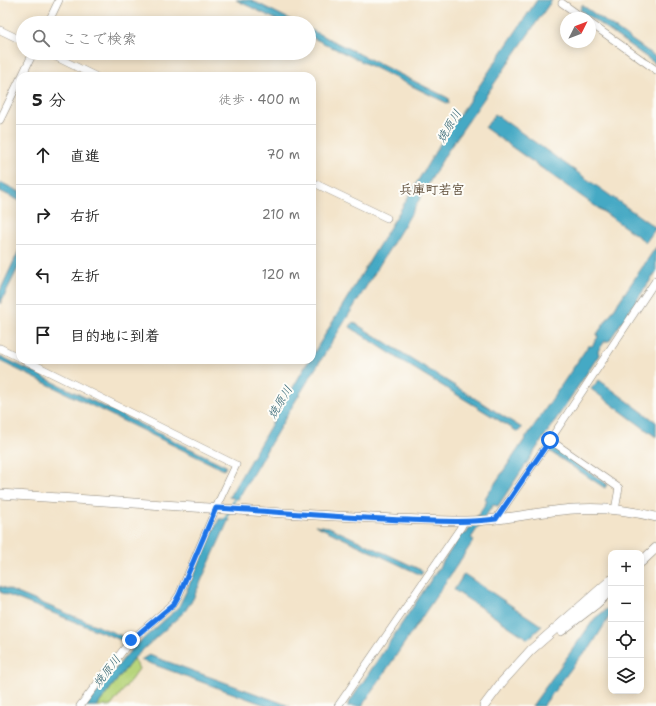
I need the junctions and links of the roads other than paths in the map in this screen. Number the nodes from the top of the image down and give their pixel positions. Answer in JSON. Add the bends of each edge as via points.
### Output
{"nodes":[{"id":1,"x":59,"y":0,"type":"edge"},
{"id":2,"x":562,"y":3,"type":"dead end"},
{"id":3,"x":575,"y":12,"type":"edge"},
{"id":4,"x":51,"y":16,"type":"edge"},
{"id":5,"x":596,"y":27,"type":"edge"},
{"id":6,"x":0,"y":30,"type":"edge"},
{"id":7,"x":16,"y":38,"type":"edge"},
{"id":8,"x":30,"y":60,"type":"edge"},
{"id":9,"x":62,"y":60,"type":"edge"},
{"id":10,"x":656,"y":70,"type":"edge"},
{"id":11,"x":24,"y":72,"type":"edge"},
{"id":12,"x":87,"y":72,"type":"edge"},
{"id":13,"x":16,"y":87,"type":"edge"},
{"id":14,"x":0,"y":120,"type":"edge"},
{"id":15,"x":316,"y":184,"type":"edge"},
{"id":16,"x":387,"y":218,"type":"dead end"},
{"id":17,"x":656,"y":280,"type":"edge"},
{"id":18,"x":0,"y":348,"type":"edge"},
{"id":19,"x":16,"y":356,"type":"edge"},
{"id":20,"x":32,"y":364,"type":"edge"},
{"id":21,"x":550,"y":440,"type":"junction"},
{"id":22,"x":0,"y":494,"type":"edge"},
{"id":23,"x":216,"y":508,"type":"junction"},
{"id":24,"x":614,"y":510,"type":"junction"},
{"id":25,"x":656,"y":517,"type":"edge"},
{"id":26,"x":496,"y":519,"type":"junction"},
{"id":27,"x":468,"y":521,"type":"junction"},
{"id":28,"x":656,"y":541,"type":"edge"},
{"id":29,"x":656,"y":548,"type":"edge"},
{"id":30,"x":644,"y":551,"type":"edge"},
{"id":31,"x":644,"y":559,"type":"edge"},
{"id":32,"x":608,"y":583,"type":"edge"},
{"id":33,"x":608,"y":593,"type":"edge"},
{"id":34,"x":520,"y":662,"type":"junction"},
{"id":35,"x":80,"y":706,"type":"edge"},
{"id":36,"x":338,"y":706,"type":"edge"},
{"id":37,"x":484,"y":706,"type":"edge"}],
"edges":[{"from":1,"to":4,"type":"street"},
{"from":2,"to":3,"type":"street"},
{"from":5,"to":10,"type":"street"},
{"from":6,"to":7,"type":"street"},
{"from":8,"to":11,"type":"street"},
{"from":9,"to":12,"type":"street"},
{"from":13,"to":14,"type":"street"},
{"from":15,"to":16,"type":"street"},
{"from":17,"to":21,"type":"street"},
{"from":18,"to":19,"type":"street"},
{"from":20,"to":23,"type":"street","via":[[236,465]]},
{"from":21,"to":24,"type":"street","via":[[619,488]]},
{"from":21,"to":26,"type":"street"},
{"from":22,"to":23,"type":"street"},
{"from":23,"to":27,"type":"street","via":[[379,519]]},
{"from":23,"to":35,"type":"street","via":[[174,604],[131,640]]},
{"from":24,"to":25,"type":"street"},
{"from":24,"to":26,"type":"street","via":[[573,509]]},
{"from":26,"to":27,"type":"street"},
{"from":27,"to":36,"type":"street","via":[[457,533]]},
{"from":28,"to":30,"type":"street"},
{"from":29,"to":31,"type":"street"},
{"from":32,"to":34,"type":"street"},
{"from":33,"to":34,"type":"street"},
{"from":34,"to":37,"type":"street"}]}
